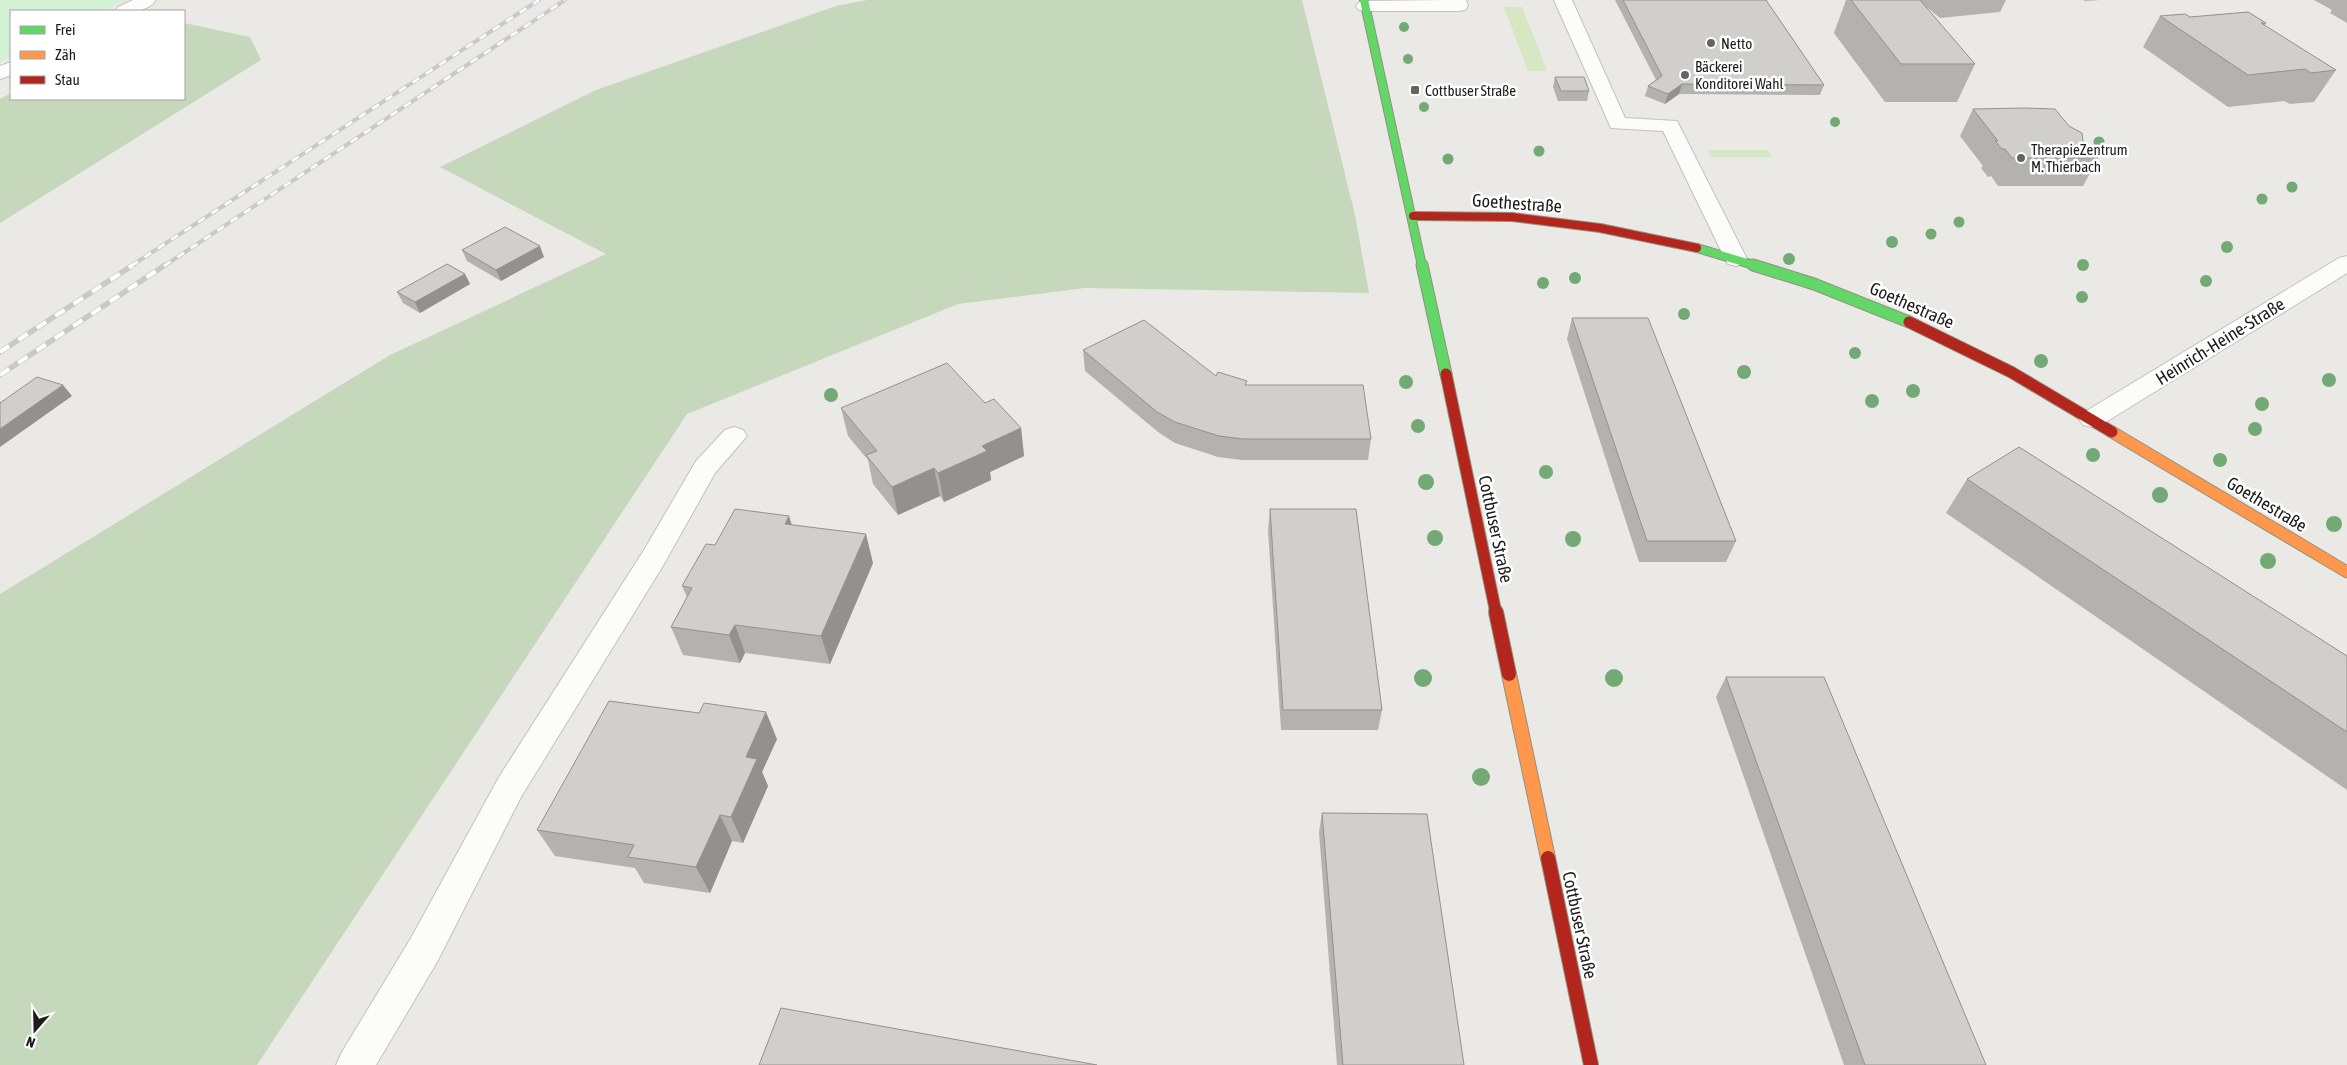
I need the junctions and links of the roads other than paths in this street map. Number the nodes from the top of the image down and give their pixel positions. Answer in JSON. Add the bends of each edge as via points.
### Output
{"nodes":[{"id":1,"x":147,"y":0,"type":"edge"},
{"id":2,"x":1458,"y":0,"type":"edge"},
{"id":3,"x":1562,"y":0,"type":"edge"},
{"id":4,"x":1364,"y":3,"type":"edge"},
{"id":5,"x":126,"y":10,"type":"edge"},
{"id":6,"x":1413,"y":216,"type":"junction"},
{"id":7,"x":1736,"y":259,"type":"junction"},
{"id":8,"x":2347,"y":263,"type":"edge"},
{"id":9,"x":2092,"y":419,"type":"junction"},
{"id":10,"x":734,"y":436,"type":"dead end"},
{"id":11,"x":2347,"y":572,"type":"edge"},
{"id":12,"x":355,"y":1065,"type":"edge"},
{"id":13,"x":1591,"y":1065,"type":"edge"}],
"edges":[{"from":1,"to":5,"type":"street"},
{"from":2,"to":4,"type":"street","via":[[1459,6]]},
{"from":3,"to":7,"type":"street","via":[[1618,124],[1670,124]]},
{"from":4,"to":6,"type":"street","name":"Cottbuser Straße"},
{"from":6,"to":7,"type":"street","name":"Goethestraße","via":[[1512,217],[1561,223],[1639,236]]},
{"from":6,"to":13,"type":"street","name":"Cottbuser Straße"},
{"from":7,"to":9,"type":"street","name":"Goethestraße","via":[[1814,284],[1912,323],[2012,372]]},
{"from":8,"to":9,"type":"street","name":"Heinrich-Heine-Straße"},
{"from":9,"to":11,"type":"street","name":"Goethestraße"},
{"from":10,"to":12,"type":"street","via":[[705,467],[654,557],[510,787],[424,950]]}]}
